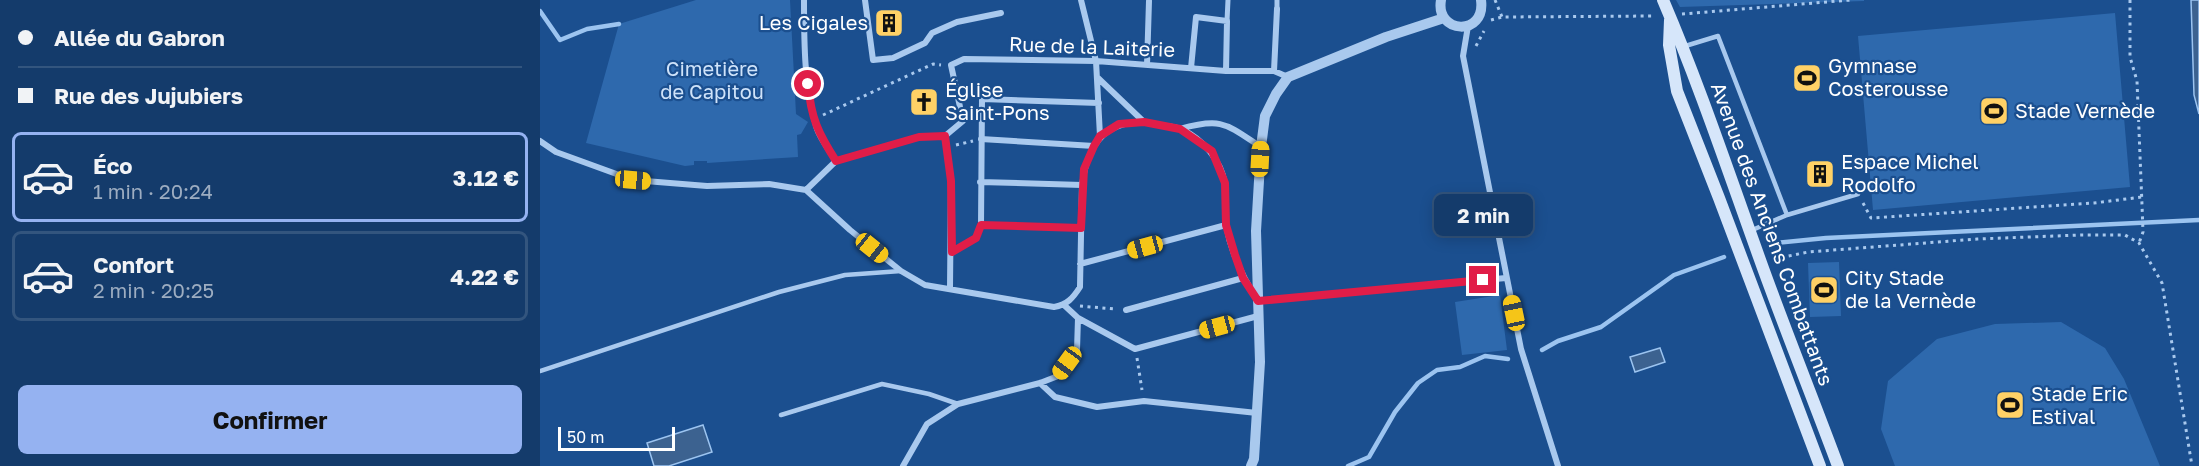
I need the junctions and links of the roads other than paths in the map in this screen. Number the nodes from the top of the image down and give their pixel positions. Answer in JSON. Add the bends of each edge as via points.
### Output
{"nodes":[{"id":1,"x":804,"y":0,"type":"edge"},
{"id":2,"x":865,"y":0,"type":"edge"},
{"id":3,"x":1082,"y":0,"type":"edge"},
{"id":4,"x":1149,"y":0,"type":"edge"},
{"id":5,"x":1228,"y":0,"type":"edge"},
{"id":6,"x":1277,"y":0,"type":"edge"},
{"id":7,"x":1441,"y":0,"type":"edge"},
{"id":8,"x":1481,"y":0,"type":"edge"},
{"id":9,"x":1663,"y":0,"type":"edge"},
{"id":10,"x":1277,"y":9,"type":"joint"},
{"id":11,"x":1001,"y":13,"type":"dead end"},
{"id":12,"x":1670,"y":16,"type":"junction"},
{"id":13,"x":1444,"y":18,"type":"junction"},
{"id":14,"x":1227,"y":21,"type":"junction"},
{"id":15,"x":1468,"y":26,"type":"junction"},
{"id":16,"x":1682,"y":47,"type":"junction"},
{"id":17,"x":1096,"y":61,"type":"junction"},
{"id":18,"x":1147,"y":65,"type":"junction"},
{"id":19,"x":1191,"y":68,"type":"junction"},
{"id":20,"x":1226,"y":71,"type":"junction"},
{"id":21,"x":1274,"y":71,"type":"junction"},
{"id":22,"x":1288,"y":77,"type":"junction"},
{"id":23,"x":1098,"y":78,"type":"junction"},
{"id":24,"x":1099,"y":103,"type":"junction"},
{"id":25,"x":1144,"y":122,"type":"junction"},
{"id":26,"x":1180,"y":129,"type":"junction"},
{"id":27,"x":945,"y":136,"type":"junction"},
{"id":28,"x":1100,"y":136,"type":"junction"},
{"id":29,"x":981,"y":139,"type":"junction"},
{"id":30,"x":540,"y":141,"type":"edge"},
{"id":31,"x":1094,"y":146,"type":"junction"},
{"id":32,"x":1261,"y":147,"type":"junction"},
{"id":33,"x":836,"y":161,"type":"junction"},
{"id":34,"x":980,"y":182,"type":"junction"},
{"id":35,"x":1082,"y":185,"type":"junction"},
{"id":36,"x":806,"y":190,"type":"junction"},
{"id":37,"x":1858,"y":194,"type":"road end"},
{"id":38,"x":1787,"y":215,"type":"junction"},
{"id":39,"x":981,"y":225,"type":"junction"},
{"id":40,"x":1226,"y":225,"type":"junction"},
{"id":41,"x":1081,"y":228,"type":"junction"},
{"id":42,"x":1750,"y":231,"type":"junction"},
{"id":43,"x":952,"y":252,"type":"junction"},
{"id":44,"x":1080,"y":264,"type":"junction"},
{"id":45,"x":901,"y":271,"type":"junction"},
{"id":46,"x":1243,"y":278,"type":"junction"},
{"id":47,"x":1506,"y":278,"type":"junction"},
{"id":48,"x":950,"y":288,"type":"junction"},
{"id":49,"x":1258,"y":301,"type":"junction"},
{"id":50,"x":1064,"y":305,"type":"junction"},
{"id":51,"x":1126,"y":310,"type":"road end"},
{"id":52,"x":1258,"y":316,"type":"junction"},
{"id":53,"x":1078,"y":318,"type":"junction"},
{"id":54,"x":540,"y":371,"type":"edge"},
{"id":55,"x":1040,"y":383,"type":"junction"},
{"id":56,"x":958,"y":404,"type":"junction"},
{"id":57,"x":1257,"y":413,"type":"junction"},
{"id":58,"x":781,"y":415,"type":"dead end"},
{"id":59,"x":903,"y":466,"type":"edge"},
{"id":60,"x":1251,"y":466,"type":"edge"},
{"id":61,"x":1558,"y":466,"type":"edge"},
{"id":62,"x":1820,"y":466,"type":"edge"},
{"id":63,"x":1838,"y":466,"type":"edge"}],
"edges":[{"from":1,"to":33,"type":"street","via":[[810,102],[818,131]]},
{"from":2,"to":11,"type":"street","via":[[873,60],[893,58],[957,22]]},
{"from":3,"to":17,"type":"street"},
{"from":4,"to":18,"type":"street"},
{"from":5,"to":14,"type":"street"},
{"from":6,"to":10,"type":"street"},
{"from":7,"to":13,"type":"street"},
{"from":8,"to":15,"type":"street","via":[[1478,19]]},
{"from":9,"to":12,"type":"main road","name":"Avenue des Anciens Combattants"},
{"from":10,"to":21,"type":"street"},
{"from":12,"to":16,"type":"main road","name":"Avenue des Anciens Combattants"},
{"from":12,"to":62,"type":"main road","name":"Avenue des Anciens Combattants","via":[[1669,45],[1677,92]]},
{"from":13,"to":15,"type":"street","via":[[1456,26]]},
{"from":13,"to":22,"type":"street"},
{"from":14,"to":19,"type":"street","via":[[1196,17]]},
{"from":14,"to":20,"type":"street"},
{"from":15,"to":47,"type":"street","via":[[1462,56]]},
{"from":16,"to":38,"type":"lane","via":[[1718,36]]},
{"from":16,"to":42,"type":"main road","name":"Avenue des Anciens Combattants"},
{"from":17,"to":18,"type":"street","name":"Rue de la Laiterie"},
{"from":17,"to":23,"type":"street"},
{"from":17,"to":27,"type":"street","name":"Rue de la Laiterie","via":[[964,59],[951,65],[963,122]]},
{"from":18,"to":19,"type":"street","name":"Rue de la Laiterie"},
{"from":19,"to":20,"type":"street","name":"Rue de la Laiterie"},
{"from":20,"to":21,"type":"street","name":"Rue de la Laiterie"},
{"from":21,"to":22,"type":"street","name":"Rue de la Laiterie"},
{"from":22,"to":32,"type":"street","via":[[1265,116]]},
{"from":23,"to":24,"type":"street"},
{"from":23,"to":25,"type":"street"},
{"from":24,"to":28,"type":"street"},
{"from":24,"to":29,"type":"street","via":[[982,99]]},
{"from":25,"to":26,"type":"street"},
{"from":25,"to":28,"type":"street","via":[[1119,124]]},
{"from":26,"to":32,"type":"street","via":[[1205,122],[1225,123]]},
{"from":26,"to":40,"type":"street","via":[[1212,151],[1225,183]]},
{"from":27,"to":33,"type":"street","via":[[919,137]]},
{"from":27,"to":43,"type":"street","via":[[951,181]]},
{"from":28,"to":31,"type":"street"},
{"from":29,"to":31,"type":"street"},
{"from":29,"to":34,"type":"street"},
{"from":30,"to":36,"type":"street","via":[[556,152],[633,180],[707,186],[769,184]]},
{"from":31,"to":35,"type":"street"},
{"from":32,"to":49,"type":"street","via":[[1256,231]]},
{"from":33,"to":36,"type":"street"},
{"from":34,"to":35,"type":"street"},
{"from":34,"to":39,"type":"street"},
{"from":35,"to":41,"type":"street"},
{"from":36,"to":45,"type":"street"},
{"from":37,"to":38,"type":"lane"},
{"from":38,"to":42,"type":"lane"},
{"from":39,"to":41,"type":"street"},
{"from":39,"to":43,"type":"street","via":[[976,238]]},
{"from":40,"to":44,"type":"street"},
{"from":40,"to":46,"type":"street"},
{"from":41,"to":44,"type":"street"},
{"from":42,"to":63,"type":"main road","name":"Avenue des Anciens Combattants"},
{"from":43,"to":48,"type":"street"},
{"from":44,"to":50,"type":"street","via":[[1080,287]]},
{"from":45,"to":48,"type":"street","via":[[925,285]]},
{"from":45,"to":54,"type":"lane","via":[[844,275],[779,292]]},
{"from":46,"to":49,"type":"street"},
{"from":46,"to":51,"type":"street"},
{"from":47,"to":49,"type":"street"},
{"from":47,"to":61,"type":"street","via":[[1521,349]]},
{"from":48,"to":50,"type":"street","via":[[1054,307]]},
{"from":49,"to":52,"type":"street"},
{"from":50,"to":53,"type":"street"},
{"from":52,"to":53,"type":"street","via":[[1135,349]]},
{"from":52,"to":57,"type":"street"},
{"from":53,"to":55,"type":"street","via":[[1077,350],[1058,376]]},
{"from":55,"to":56,"type":"street"},
{"from":55,"to":57,"type":"street","via":[[1055,397],[1097,407],[1144,401]]},
{"from":56,"to":58,"type":"lane","via":[[882,384]]},
{"from":56,"to":59,"type":"street","via":[[927,424]]},
{"from":57,"to":60,"type":"street"}]}
